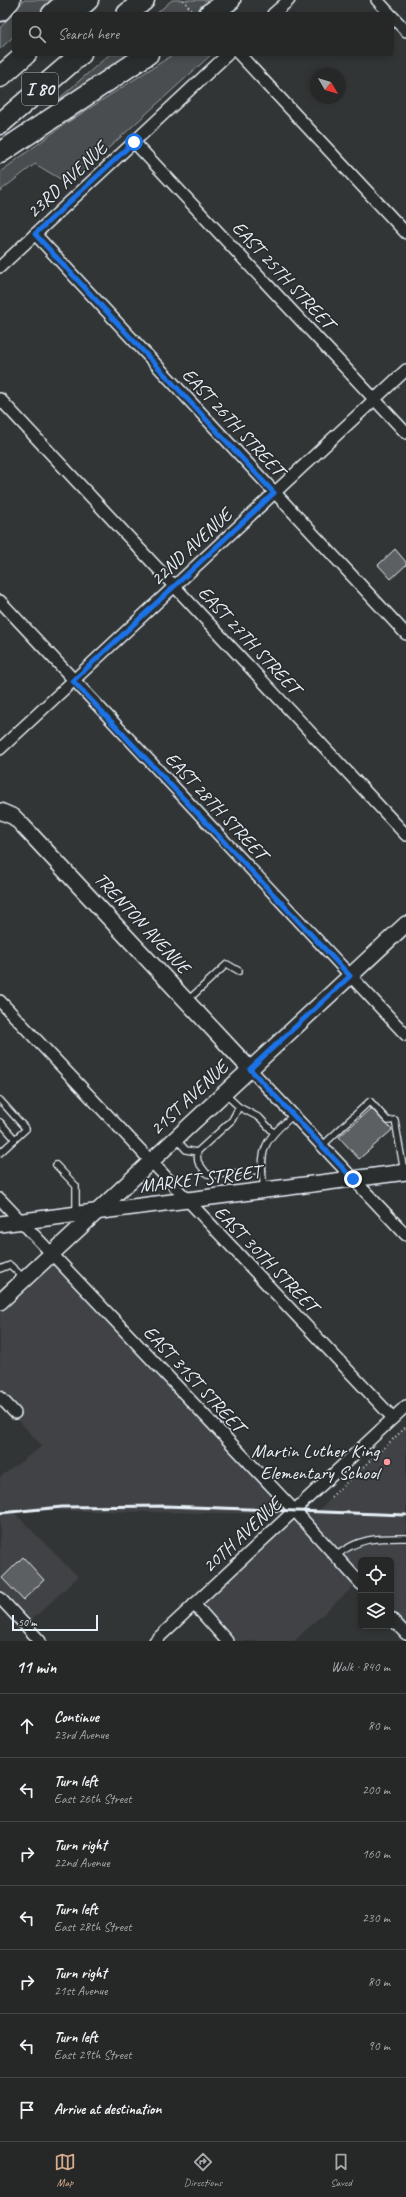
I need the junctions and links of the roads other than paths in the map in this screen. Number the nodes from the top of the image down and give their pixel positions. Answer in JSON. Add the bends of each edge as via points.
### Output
{"nodes":[{"id":1,"x":10,"y":0,"type":"edge"},
{"id":2,"x":68,"y":0,"type":"edge"},
{"id":3,"x":88,"y":0,"type":"edge"},
{"id":4,"x":144,"y":0,"type":"edge"},
{"id":5,"x":230,"y":0,"type":"edge"},
{"id":6,"x":289,"y":0,"type":"edge"},
{"id":7,"x":377,"y":0,"type":"edge"},
{"id":8,"x":0,"y":11,"type":"edge"},
{"id":9,"x":54,"y":12,"type":"edge"},
{"id":10,"x":74,"y":12,"type":"edge"},
{"id":11,"x":129,"y":12,"type":"edge"},
{"id":12,"x":212,"y":12,"type":"edge"},
{"id":13,"x":275,"y":12,"type":"edge"},
{"id":14,"x":388,"y":12,"type":"edge"},
{"id":15,"x":394,"y":18,"type":"edge"},
{"id":16,"x":406,"y":32,"type":"edge"},
{"id":17,"x":12,"y":50,"type":"edge"},
{"id":18,"x":24,"y":56,"type":"edge"},
{"id":19,"x":79,"y":56,"type":"edge"},
{"id":20,"x":145,"y":56,"type":"edge"},
{"id":21,"x":226,"y":56,"type":"edge"},
{"id":22,"x":241,"y":56,"type":"edge"},
{"id":23,"x":0,"y":61,"type":"edge"},
{"id":24,"x":0,"y":78,"type":"edge"},
{"id":25,"x":0,"y":124,"type":"edge"},
{"id":26,"x":134,"y":142,"type":"junction"},
{"id":27,"x":0,"y":153,"type":"edge"},
{"id":28,"x":406,"y":233,"type":"edge"},
{"id":29,"x":35,"y":234,"type":"junction"},
{"id":30,"x":0,"y":267,"type":"edge"},
{"id":31,"x":406,"y":370,"type":"edge"},
{"id":32,"x":0,"y":399,"type":"edge"},
{"id":33,"x":375,"y":399,"type":"junction"},
{"id":34,"x":406,"y":433,"type":"edge"},
{"id":35,"x":274,"y":493,"type":"junction"},
{"id":36,"x":175,"y":586,"type":"junction"},
{"id":37,"x":0,"y":601,"type":"edge"},
{"id":38,"x":406,"y":634,"type":"edge"},
{"id":39,"x":73,"y":681,"type":"junction"},
{"id":40,"x":0,"y":749,"type":"edge"},
{"id":41,"x":0,"y":810,"type":"edge"},
{"id":42,"x":406,"y":835,"type":"edge"},
{"id":43,"x":406,"y":924,"type":"edge"},
{"id":44,"x":239,"y":971,"type":"dead end"},
{"id":45,"x":350,"y":976,"type":"junction"},
{"id":46,"x":0,"y":1001,"type":"edge"},
{"id":47,"x":187,"y":1002,"type":"junction"},
{"id":48,"x":406,"y":1035,"type":"edge"},
{"id":49,"x":250,"y":1069,"type":"junction"},
{"id":50,"x":224,"y":1093,"type":"junction"},
{"id":51,"x":0,"y":1100,"type":"edge"},
{"id":52,"x":239,"y":1107,"type":"junction"},
{"id":53,"x":294,"y":1115,"type":"junction"},
{"id":54,"x":0,"y":1122,"type":"edge"},
{"id":55,"x":273,"y":1132,"type":"junction"},
{"id":56,"x":16,"y":1139,"type":"junction"},
{"id":57,"x":175,"y":1139,"type":"junction"},
{"id":58,"x":322,"y":1146,"type":"junction"},
{"id":59,"x":197,"y":1152,"type":"junction"},
{"id":60,"x":0,"y":1153,"type":"edge"},
{"id":61,"x":150,"y":1162,"type":"junction"},
{"id":62,"x":56,"y":1165,"type":"dead end"},
{"id":63,"x":262,"y":1170,"type":"junction"},
{"id":64,"x":405,"y":1173,"type":"edge"},
{"id":65,"x":353,"y":1179,"type":"junction"},
{"id":66,"x":264,"y":1191,"type":"junction"},
{"id":67,"x":0,"y":1199,"type":"edge"},
{"id":68,"x":187,"y":1201,"type":"junction"},
{"id":69,"x":95,"y":1213,"type":"junction"},
{"id":70,"x":76,"y":1215,"type":"junction"},
{"id":71,"x":22,"y":1222,"type":"junction"},
{"id":72,"x":0,"y":1224,"type":"edge"},
{"id":73,"x":406,"y":1235,"type":"edge"},
{"id":74,"x":51,"y":1254,"type":"junction"},
{"id":75,"x":0,"y":1269,"type":"edge"},
{"id":76,"x":25,"y":1279,"type":"junction"},
{"id":77,"x":0,"y":1302,"type":"edge"},
{"id":78,"x":0,"y":1397,"type":"edge"},
{"id":79,"x":406,"y":1406,"type":"edge"},
{"id":80,"x":15,"y":1413,"type":"dead end"},
{"id":81,"x":393,"y":1418,"type":"junction"},
{"id":82,"x":295,"y":1511,"type":"junction"},
{"id":83,"x":406,"y":1538,"type":"edge"},
{"id":84,"x":336,"y":1556,"type":"junction"},
{"id":85,"x":358,"y":1581,"type":"edge"},
{"id":86,"x":0,"y":1598,"type":"edge"},
{"id":87,"x":194,"y":1604,"type":"junction"},
{"id":88,"x":394,"y":1621,"type":"edge"},
{"id":89,"x":406,"y":1634,"type":"edge"},
{"id":90,"x":40,"y":1641,"type":"edge"},
{"id":91,"x":155,"y":1641,"type":"edge"},
{"id":92,"x":227,"y":1641,"type":"edge"}],
"edges":[{"from":1,"to":8,"type":"highway"},
{"from":2,"to":9,"type":"highway"},
{"from":3,"to":10,"type":"highway"},
{"from":4,"to":11,"type":"highway"},
{"from":5,"to":12,"type":"highway"},
{"from":6,"to":13,"type":"street"},
{"from":7,"to":14,"type":"street"},
{"from":15,"to":16,"type":"street"},
{"from":17,"to":23,"type":"highway"},
{"from":18,"to":24,"type":"highway","number":"I 80"},
{"from":19,"to":25,"type":"highway","number":"I 80"},
{"from":20,"to":27,"type":"highway"},
{"from":21,"to":26,"type":"street","name":"23RD AVENUE"},
{"from":22,"to":28,"type":"street"},
{"from":26,"to":29,"type":"street","name":"23RD AVENUE"},
{"from":26,"to":33,"type":"street","name":"EAST 25TH STREET"},
{"from":29,"to":30,"type":"street","name":"23RD AVENUE"},
{"from":29,"to":35,"type":"street","name":"EAST 26TH STREET"},
{"from":31,"to":33,"type":"street","name":"22ND AVENUE"},
{"from":32,"to":36,"type":"street","name":"EAST 27TH STREET"},
{"from":33,"to":34,"type":"street","name":"EAST 25TH STREET"},
{"from":33,"to":35,"type":"street","name":"22ND AVENUE"},
{"from":35,"to":36,"type":"street","name":"22ND AVENUE"},
{"from":35,"to":38,"type":"street","name":"EAST 26TH STREET"},
{"from":36,"to":39,"type":"street","name":"22ND AVENUE"},
{"from":36,"to":42,"type":"street","name":"EAST 27TH STREET"},
{"from":37,"to":39,"type":"street","name":"EAST 28TH STREET"},
{"from":39,"to":40,"type":"street","name":"22ND AVENUE"},
{"from":39,"to":45,"type":"street","name":"EAST 28TH STREET"},
{"from":41,"to":47,"type":"street","name":"TRENTON AVENUE","via":[[14,817],[23,826]]},
{"from":43,"to":45,"type":"street","name":"21ST AVENUE"},
{"from":44,"to":47,"type":"lane","via":[[227,964]]},
{"from":45,"to":48,"type":"street","name":"EAST 28TH STREET"},
{"from":45,"to":49,"type":"street","name":"21ST AVENUE"},
{"from":46,"to":61,"type":"street","name":"EAST 30TH STREET"},
{"from":47,"to":49,"type":"street","name":"TRENTON AVENUE"},
{"from":49,"to":50,"type":"street","name":"21ST AVENUE"},
{"from":49,"to":53,"type":"street"},
{"from":50,"to":52,"type":"lane"},
{"from":50,"to":57,"type":"street","name":"21ST AVENUE"},
{"from":51,"to":56,"type":"lane","via":[[26,1128]]},
{"from":52,"to":55,"type":"lane","via":[[260,1118]]},
{"from":52,"to":59,"type":"lane","via":[[232,1120]]},
{"from":53,"to":55,"type":"lane"},
{"from":53,"to":58,"type":"street"},
{"from":54,"to":56,"type":"lane"},
{"from":55,"to":63,"type":"lane","via":[[262,1155]]},
{"from":56,"to":60,"type":"lane"},
{"from":57,"to":59,"type":"lane","via":[[186,1150]]},
{"from":57,"to":61,"type":"street","name":"21ST AVENUE"},
{"from":58,"to":64,"type":"lane","via":[[370,1101],[388,1121],[394,1120]]},
{"from":58,"to":65,"type":"street"},
{"from":59,"to":63,"type":"lane","via":[[198,1162],[207,1174]]},
{"from":61,"to":68,"type":"street","name":"EAST 30TH STREET"},
{"from":61,"to":69,"type":"street","name":"21ST AVENUE"},
{"from":62,"to":70,"type":"lane","via":[[76,1186]]},
{"from":63,"to":66,"type":"lane"},
{"from":64,"to":65,"type":"street","name":"MARKET STREET"},
{"from":65,"to":66,"type":"street","name":"MARKET STREET"},
{"from":65,"to":73,"type":"street"},
{"from":66,"to":68,"type":"street","name":"MARKET STREET"},
{"from":67,"to":71,"type":"street","name":"EAST 31ST STREET"},
{"from":68,"to":69,"type":"street","name":"MARKET STREET"},
{"from":68,"to":81,"type":"street","name":"EAST 30TH STREET"},
{"from":69,"to":70,"type":"street","name":"MARKET STREET"},
{"from":69,"to":74,"type":"street","name":"21ST AVENUE"},
{"from":70,"to":71,"type":"street","name":"MARKET STREET"},
{"from":71,"to":72,"type":"street","name":"MARKET STREET"},
{"from":71,"to":74,"type":"street","name":"EAST 31ST STREET"},
{"from":74,"to":76,"type":"street","name":"21ST AVENUE"},
{"from":74,"to":82,"type":"street","name":"EAST 31ST STREET"},
{"from":75,"to":76,"type":"lane","via":[[10,1265]]},
{"from":76,"to":77,"type":"street","name":"21ST AVENUE"},
{"from":78,"to":80,"type":"street"},
{"from":79,"to":81,"type":"street","name":"20TH AVENUE"},
{"from":81,"to":82,"type":"street","name":"20TH AVENUE"},
{"from":82,"to":84,"type":"street","name":"EAST 31ST STREET"},
{"from":82,"to":87,"type":"street","name":"20TH AVENUE"},
{"from":83,"to":84,"type":"lane","via":[[372,1538],[347,1547]]},
{"from":84,"to":85,"type":"street","name":"EAST 31ST STREET"},
{"from":86,"to":90,"type":"street"},
{"from":87,"to":91,"type":"street","name":"20TH AVENUE"},
{"from":87,"to":92,"type":"street"},
{"from":88,"to":89,"type":"street"}]}
